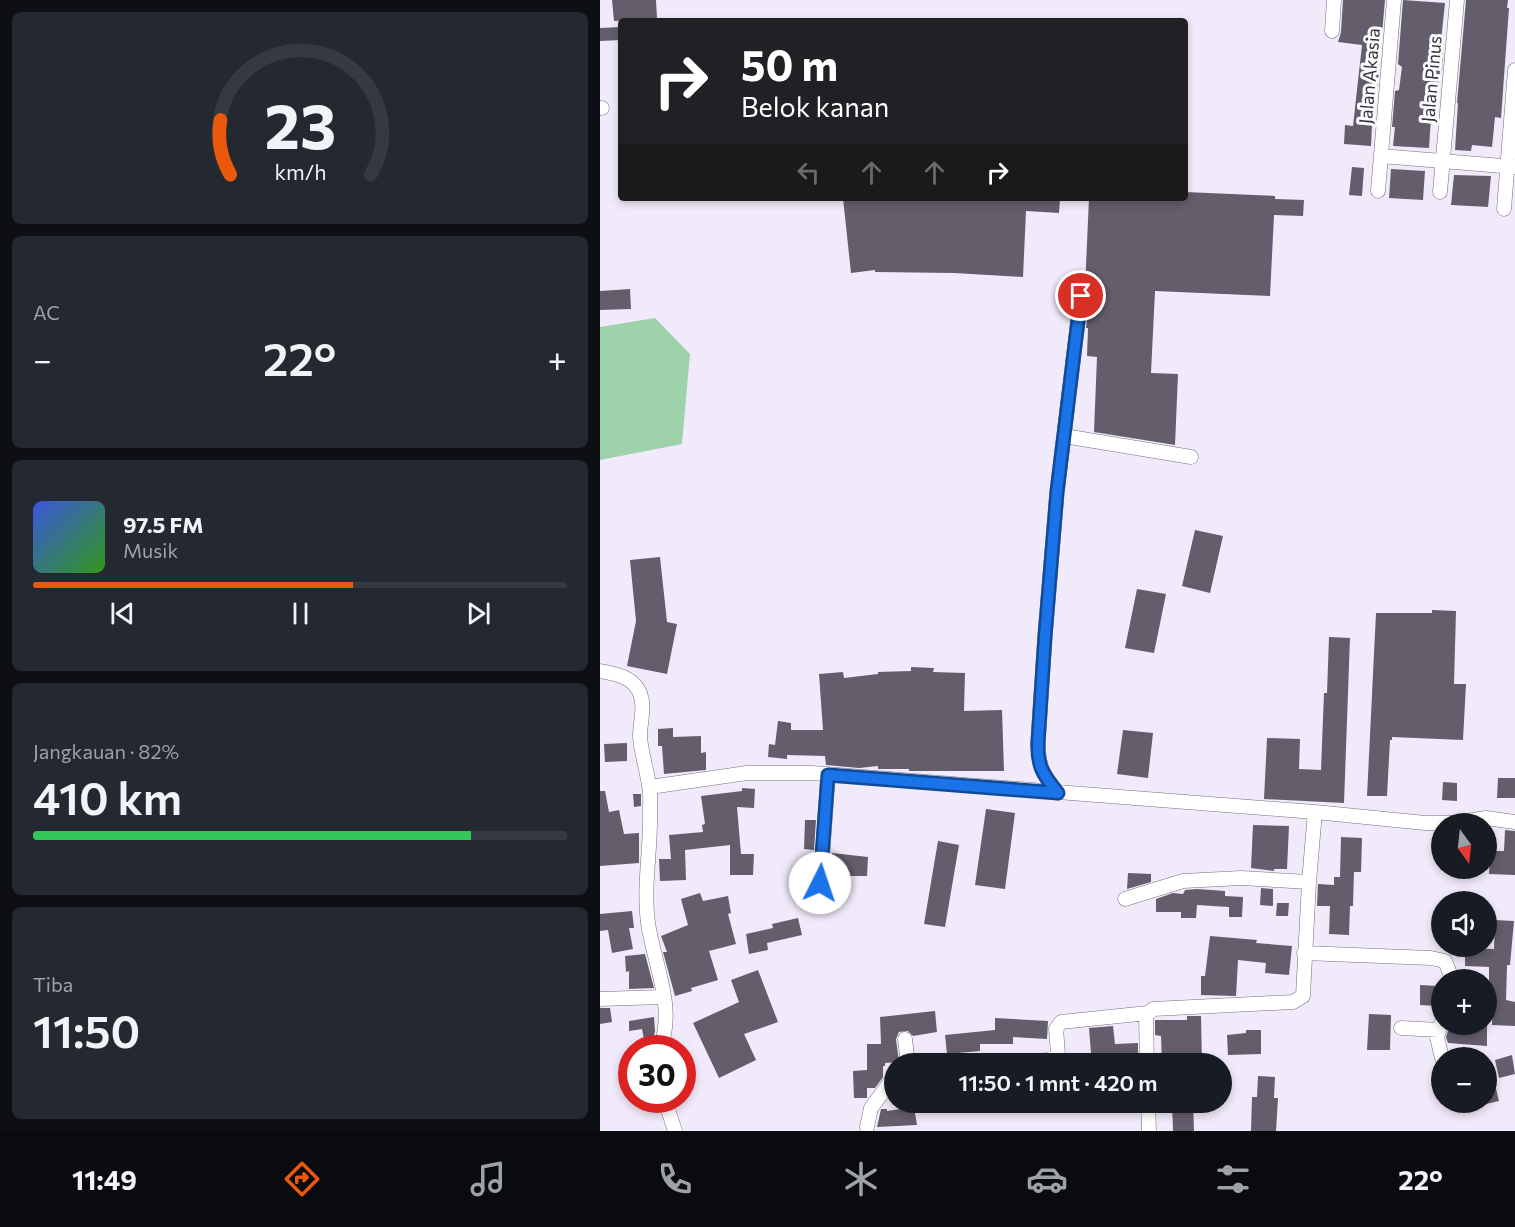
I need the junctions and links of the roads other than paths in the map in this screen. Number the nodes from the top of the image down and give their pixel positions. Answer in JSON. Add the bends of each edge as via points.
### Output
{"nodes":[{"id":1,"x":1334,"y":0,"type":"edge"},
{"id":2,"x":1394,"y":0,"type":"edge"},
{"id":3,"x":1457,"y":0,"type":"edge"},
{"id":4,"x":1332,"y":31,"type":"dead end"},
{"id":5,"x":1515,"y":70,"type":"edge"},
{"id":6,"x":1381,"y":156,"type":"junction"},
{"id":7,"x":1442,"y":161,"type":"junction"},
{"id":8,"x":1511,"y":166,"type":"edge"},
{"id":9,"x":1378,"y":191,"type":"dead end"},
{"id":10,"x":1440,"y":192,"type":"dead end"},
{"id":11,"x":1504,"y":209,"type":"dead end"},
{"id":12,"x":1081,"y":296,"type":"dead end"},
{"id":13,"x":1064,"y":436,"type":"junction"},
{"id":14,"x":1191,"y":458,"type":"dead end"},
{"id":15,"x":600,"y":671,"type":"edge"},
{"id":16,"x":828,"y":775,"type":"junction"},
{"id":17,"x":650,"y":787,"type":"junction"},
{"id":18,"x":1058,"y":793,"type":"junction"},
{"id":19,"x":1316,"y":812,"type":"junction"},
{"id":20,"x":1515,"y":822,"type":"edge"},
{"id":21,"x":1309,"y":882,"type":"junction"},
{"id":22,"x":1125,"y":899,"type":"dead end"},
{"id":23,"x":819,"y":904,"type":"dead end"},
{"id":24,"x":1304,"y":953,"type":"junction"},
{"id":25,"x":1448,"y":969,"type":"edge"},
{"id":26,"x":663,"y":997,"type":"junction"},
{"id":27,"x":600,"y":999,"type":"edge"},
{"id":28,"x":1148,"y":1013,"type":"junction"},
{"id":29,"x":1431,"y":1026,"type":"edge"},
{"id":30,"x":1401,"y":1028,"type":"dead end"},
{"id":31,"x":665,"y":1035,"type":"edge"},
{"id":32,"x":904,"y":1039,"type":"dead end"},
{"id":33,"x":906,"y":1053,"type":"edge"},
{"id":34,"x":1057,"y":1053,"type":"edge"},
{"id":35,"x":1147,"y":1053,"type":"edge"},
{"id":36,"x":884,"y":1090,"type":"edge"},
{"id":37,"x":669,"y":1113,"type":"edge"},
{"id":38,"x":1148,"y":1113,"type":"edge"},
{"id":39,"x":867,"y":1127,"type":"dead end"},
{"id":40,"x":675,"y":1131,"type":"edge"},
{"id":41,"x":1149,"y":1131,"type":"edge"}],
"edges":[{"from":1,"to":4,"type":"street"},
{"from":2,"to":6,"type":"street","name":"Jalan Akasia"},
{"from":3,"to":7,"type":"street","name":"Jalan Pinus"},
{"from":5,"to":8,"type":"street"},
{"from":6,"to":7,"type":"street"},
{"from":6,"to":9,"type":"street","name":"Jalan Akasia"},
{"from":7,"to":8,"type":"street"},
{"from":7,"to":10,"type":"street","name":"Jalan Pinus"},
{"from":8,"to":11,"type":"street"},
{"from":12,"to":13,"type":"street"},
{"from":13,"to":14,"type":"street"},
{"from":13,"to":18,"type":"street","via":[[1050,570],[1038,756],[1041,769]]},
{"from":15,"to":17,"type":"street","via":[[632,681],[640,693],[644,712],[640,736]]},
{"from":16,"to":17,"type":"street","via":[[747,773]]},
{"from":16,"to":18,"type":"street"},
{"from":16,"to":23,"type":"street"},
{"from":17,"to":26,"type":"street","via":[[651,833],[645,887],[648,924]]},
{"from":18,"to":19,"type":"street"},
{"from":19,"to":20,"type":"street","via":[[1425,823],[1486,818]]},
{"from":19,"to":21,"type":"street"},
{"from":21,"to":22,"type":"street","via":[[1241,878],[1184,881]]},
{"from":21,"to":24,"type":"street"},
{"from":24,"to":25,"type":"street","via":[[1431,958],[1445,961]]},
{"from":24,"to":28,"type":"street","via":[[1304,991],[1299,1000],[1157,1007]]},
{"from":26,"to":27,"type":"street"},
{"from":26,"to":31,"type":"street"},
{"from":28,"to":34,"type":"street","via":[[1061,1022],[1056,1029]]},
{"from":28,"to":35,"type":"street"},
{"from":29,"to":30,"type":"street"},
{"from":32,"to":33,"type":"street"},
{"from":36,"to":39,"type":"street","via":[[871,1108]]},
{"from":37,"to":40,"type":"street"},
{"from":38,"to":41,"type":"street"}]}
